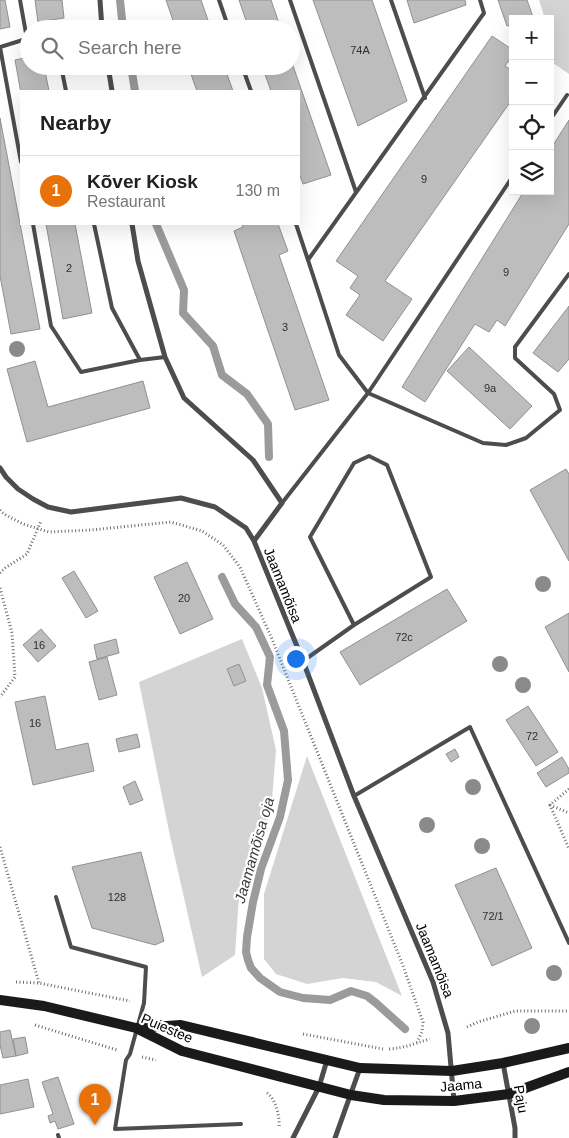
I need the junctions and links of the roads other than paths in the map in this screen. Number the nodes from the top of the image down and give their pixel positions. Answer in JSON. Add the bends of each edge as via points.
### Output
{"nodes":[{"id":1,"x":20,"y":0,"type":"edge"},
{"id":2,"x":100,"y":0,"type":"edge"},
{"id":3,"x":219,"y":0,"type":"edge"},
{"id":4,"x":290,"y":0,"type":"edge"},
{"id":5,"x":391,"y":0,"type":"edge"},
{"id":6,"x":480,"y":0,"type":"edge"},
{"id":7,"x":24,"y":20,"type":"edge"},
{"id":8,"x":101,"y":20,"type":"edge"},
{"id":9,"x":226,"y":20,"type":"edge"},
{"id":10,"x":297,"y":20,"type":"edge"},
{"id":11,"x":300,"y":29,"type":"edge"},
{"id":12,"x":20,"y":41,"type":"edge"},
{"id":13,"x":63,"y":75,"type":"edge"},
{"id":14,"x":109,"y":75,"type":"edge"},
{"id":15,"x":245,"y":75,"type":"edge"},
{"id":16,"x":66,"y":90,"type":"edge"},
{"id":17,"x":112,"y":90,"type":"edge"},
{"id":18,"x":251,"y":90,"type":"edge"},
{"id":19,"x":567,"y":94,"type":"dead end"},
{"id":20,"x":424,"y":98,"type":"junction"},
{"id":21,"x":554,"y":114,"type":"edge"},
{"id":22,"x":20,"y":157,"type":"edge"},
{"id":23,"x":509,"y":182,"type":"edge"},
{"id":24,"x":356,"y":192,"type":"junction"},
{"id":25,"x":32,"y":225,"type":"edge"},
{"id":26,"x":94,"y":225,"type":"edge"},
{"id":27,"x":132,"y":225,"type":"edge"},
{"id":28,"x":296,"y":225,"type":"edge"},
{"id":29,"x":308,"y":260,"type":"junction"},
{"id":30,"x":569,"y":274,"type":"edge"},
{"id":31,"x":164,"y":357,"type":"junction"},
{"id":32,"x":140,"y":360,"type":"junction"},
{"id":33,"x":368,"y":392,"type":"junction"},
{"id":34,"x":0,"y":468,"type":"edge"},
{"id":35,"x":282,"y":504,"type":"junction"},
{"id":36,"x":254,"y":541,"type":"junction"},
{"id":37,"x":354,"y":625,"type":"junction"},
{"id":38,"x":303,"y":661,"type":"junction"},
{"id":39,"x":354,"y":796,"type":"junction"},
{"id":40,"x":56,"y":897,"type":"dead end"},
{"id":41,"x":569,"y":943,"type":"edge"},
{"id":42,"x":0,"y":1000,"type":"edge"},
{"id":43,"x":136,"y":1028,"type":"junction"},
{"id":44,"x":569,"y":1048,"type":"edge"},
{"id":45,"x":327,"y":1059,"type":"junction"},
{"id":46,"x":503,"y":1063,"type":"junction"},
{"id":47,"x":360,"y":1068,"type":"junction"},
{"id":48,"x":452,"y":1071,"type":"junction"},
{"id":49,"x":569,"y":1072,"type":"edge"},
{"id":50,"x":319,"y":1087,"type":"junction"},
{"id":51,"x":509,"y":1094,"type":"junction"},
{"id":52,"x":351,"y":1095,"type":"junction"},
{"id":53,"x":454,"y":1102,"type":"junction"},
{"id":54,"x":241,"y":1124,"type":"dead end"},
{"id":55,"x":292,"y":1138,"type":"edge"},
{"id":56,"x":335,"y":1138,"type":"edge"},
{"id":57,"x":515,"y":1138,"type":"edge"}],
"edges":[{"from":1,"to":7,"type":"lane"},
{"from":2,"to":8,"type":"street"},
{"from":3,"to":9,"type":"lane"},
{"from":4,"to":10,"type":"lane"},
{"from":5,"to":20,"type":"lane"},
{"from":6,"to":20,"type":"lane","via":[[484,13]]},
{"from":11,"to":24,"type":"lane"},
{"from":12,"to":22,"type":"lane","via":[[0,47]]},
{"from":13,"to":16,"type":"lane"},
{"from":14,"to":17,"type":"street"},
{"from":15,"to":18,"type":"lane"},
{"from":19,"to":21,"type":"lane"},
{"from":20,"to":24,"type":"lane"},
{"from":23,"to":33,"type":"lane"},
{"from":24,"to":29,"type":"lane"},
{"from":25,"to":32,"type":"lane","via":[[51,326],[81,372]]},
{"from":26,"to":32,"type":"lane","via":[[112,308]]},
{"from":27,"to":31,"type":"street","via":[[138,261]]},
{"from":28,"to":29,"type":"lane"},
{"from":29,"to":33,"type":"lane","via":[[339,354]]},
{"from":30,"to":33,"type":"lane","via":[[515,348],[515,358],[554,394],[560,410],[526,438],[506,445],[483,443]]},
{"from":31,"to":32,"type":"lane"},
{"from":31,"to":35,"type":"street","via":[[184,398],[253,460]]},
{"from":33,"to":35,"type":"lane"},
{"from":34,"to":36,"type":"street","via":[[18,489],[48,507],[71,512],[181,498],[215,507],[246,528]]},
{"from":35,"to":36,"type":"street","name":"Jaamamõisa"},
{"from":36,"to":38,"type":"street","name":"Jaamamõisa"},
{"from":37,"to":37,"type":"lane","via":[[431,577],[388,465],[369,456],[354,464],[310,537]]},
{"from":37,"to":38,"type":"lane"},
{"from":38,"to":39,"type":"street","name":"Jaamamõisa"},
{"from":39,"to":41,"type":"lane","via":[[470,727]]},
{"from":39,"to":48,"type":"street","name":"Jaamamõisa","via":[[433,982],[448,1032]]},
{"from":40,"to":43,"type":"lane","via":[[71,947],[146,967],[144,1004]]},
{"from":42,"to":43,"type":"main road","name":"Puiestee","via":[[44,1006]]},
{"from":43,"to":45,"type":"main road","name":"Jaama","via":[[181,1025]]},
{"from":43,"to":50,"type":"main road","name":"Puiestee","via":[[182,1051]]},
{"from":43,"to":54,"type":"lane","via":[[126,1060],[115,1128]]},
{"from":44,"to":46,"type":"main road","name":"Jaama"},
{"from":45,"to":47,"type":"main road","name":"Jaama"},
{"from":45,"to":50,"type":"street"},
{"from":46,"to":48,"type":"main road","name":"Jaama"},
{"from":46,"to":51,"type":"street","name":"Paju"},
{"from":47,"to":48,"type":"main road","name":"Jaama"},
{"from":47,"to":52,"type":"street"},
{"from":48,"to":53,"type":"street","name":"Jaamamõisa"},
{"from":49,"to":51,"type":"main road","name":"Jaama"},
{"from":50,"to":52,"type":"main road","name":"Puiestee"},
{"from":50,"to":55,"type":"street"},
{"from":51,"to":53,"type":"main road","name":"Jaama"},
{"from":51,"to":57,"type":"street","name":"Paju"},
{"from":52,"to":53,"type":"main road","name":"Jaama","via":[[384,1100]]},
{"from":52,"to":56,"type":"street"}]}
